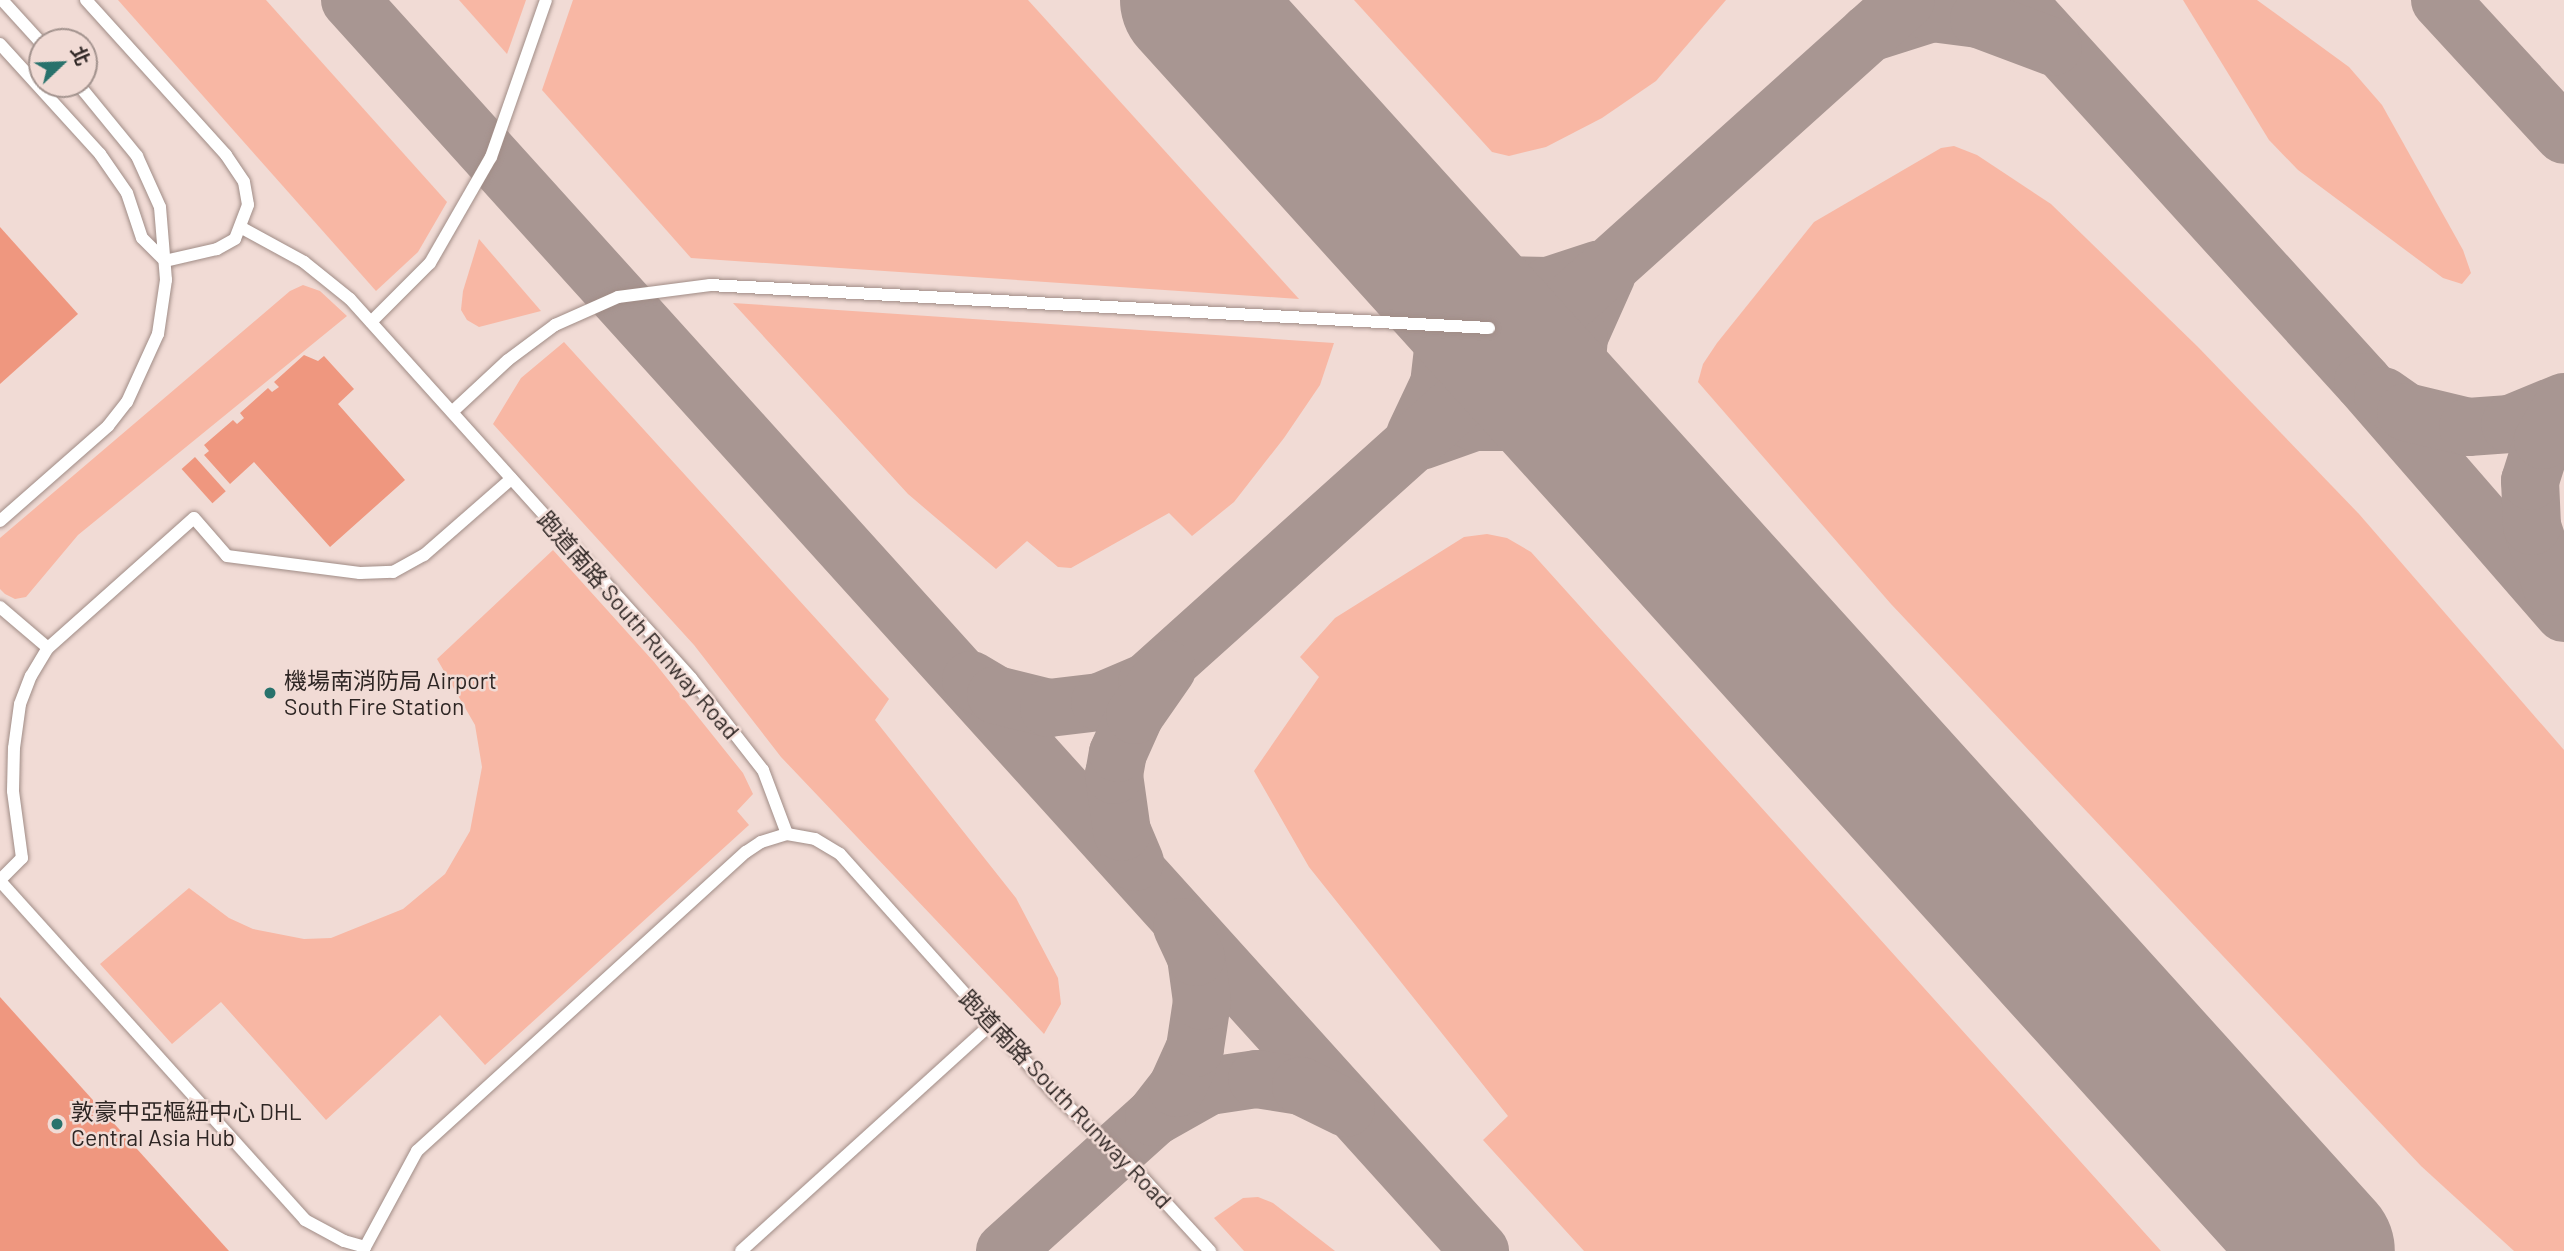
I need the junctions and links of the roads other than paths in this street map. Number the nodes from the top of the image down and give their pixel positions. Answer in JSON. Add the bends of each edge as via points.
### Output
{"nodes":[{"id":1,"x":2,"y":0,"type":"edge"},
{"id":2,"x":86,"y":0,"type":"edge"},
{"id":3,"x":547,"y":0,"type":"edge"},
{"id":4,"x":28,"y":29,"type":"edge"},
{"id":5,"x":0,"y":44,"type":"edge"},
{"id":6,"x":90,"y":98,"type":"edge"},
{"id":7,"x":242,"y":228,"type":"junction"},
{"id":8,"x":165,"y":261,"type":"junction"},
{"id":9,"x":371,"y":322,"type":"junction"},
{"id":10,"x":1489,"y":328,"type":"dead end"},
{"id":11,"x":452,"y":412,"type":"junction"},
{"id":12,"x":511,"y":479,"type":"junction"},
{"id":13,"x":0,"y":521,"type":"edge"},
{"id":14,"x":0,"y":607,"type":"edge"},
{"id":15,"x":48,"y":648,"type":"junction"},
{"id":16,"x":787,"y":834,"type":"junction"},
{"id":17,"x":0,"y":880,"type":"edge"},
{"id":18,"x":991,"y":1024,"type":"junction"},
{"id":19,"x":364,"y":1249,"type":"edge"},
{"id":20,"x":741,"y":1251,"type":"edge"},
{"id":21,"x":1210,"y":1251,"type":"edge"}],
"edges":[{"from":1,"to":4,"type":"lane"},
{"from":2,"to":7,"type":"lane","via":[[236,168],[248,194]]},
{"from":3,"to":9,"type":"lane","via":[[491,157],[429,263]]},
{"from":5,"to":8,"type":"lane","via":[[100,154],[127,193],[142,238]]},
{"from":6,"to":8,"type":"lane","via":[[124,138],[148,178],[160,207]]},
{"from":7,"to":8,"type":"lane","via":[[235,239],[217,249]]},
{"from":7,"to":9,"type":"lane","name":"跑道南路 South Runway Road","via":[[329,280]]},
{"from":8,"to":13,"type":"lane","via":[[158,334],[127,402],[108,426]]},
{"from":9,"to":11,"type":"lane","name":"跑道南路 South Runway Road"},
{"from":10,"to":11,"type":"lane","via":[[710,285],[618,297],[555,325],[508,360]]},
{"from":11,"to":12,"type":"lane","name":"跑道南路 South Runway Road"},
{"from":12,"to":15,"type":"lane","via":[[424,555],[393,572],[360,573],[228,556],[194,519]]},
{"from":12,"to":16,"type":"lane","name":"跑道南路 South Runway Road","via":[[665,647],[747,749],[770,782]]},
{"from":14,"to":15,"type":"lane"},
{"from":15,"to":17,"type":"lane","via":[[20,704],[14,748],[14,802],[22,858]]},
{"from":16,"to":18,"type":"lane","name":"跑道南路 South Runway Road","via":[[816,839],[840,854]]},
{"from":16,"to":19,"type":"lane","via":[[746,852],[417,1151]]},
{"from":17,"to":19,"type":"lane","via":[[305,1220]]},
{"from":18,"to":20,"type":"lane"},
{"from":18,"to":21,"type":"lane","name":"跑道南路 South Runway Road"}]}
